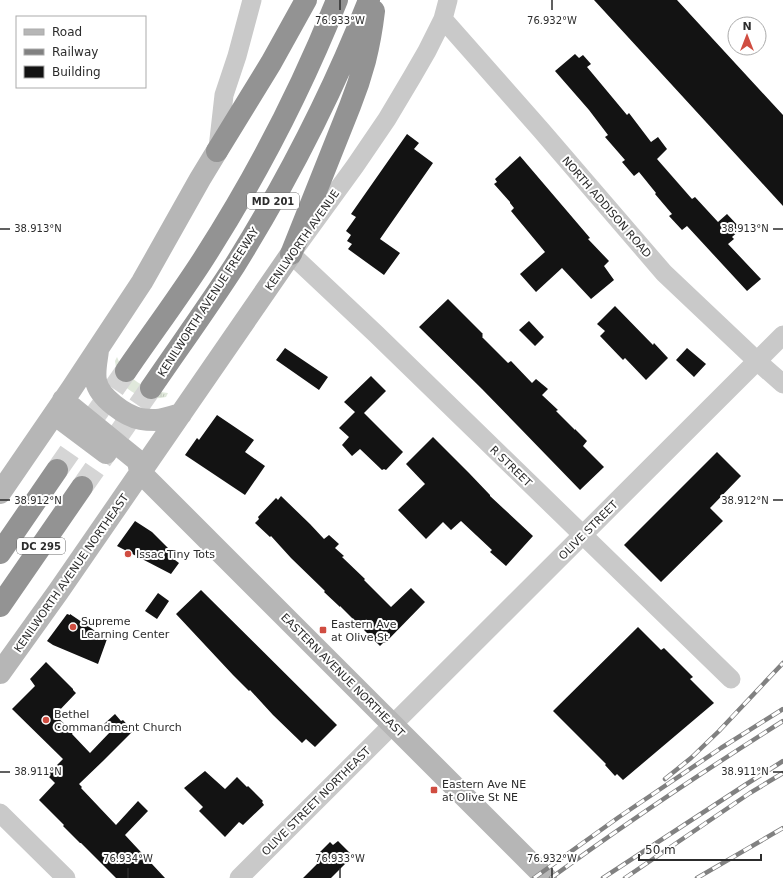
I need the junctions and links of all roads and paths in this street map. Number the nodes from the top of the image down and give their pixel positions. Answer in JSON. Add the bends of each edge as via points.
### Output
{"nodes":[{"id":1,"x":252,"y":0,"type":"edge"},
{"id":2,"x":306,"y":0,"type":"edge"},
{"id":3,"x":337,"y":0,"type":"edge"},
{"id":4,"x":369,"y":0,"type":"edge"},
{"id":5,"x":375,"y":0,"type":"edge"},
{"id":6,"x":448,"y":0,"type":"edge"},
{"id":7,"x":442,"y":19,"type":"junction"},
{"id":8,"x":218,"y":151,"type":"junction"},
{"id":9,"x":291,"y":254,"type":"junction"},
{"id":10,"x":783,"y":335,"type":"edge"},
{"id":11,"x":98,"y":348,"type":"junction"},
{"id":12,"x":757,"y":361,"type":"junction"},
{"id":13,"x":126,"y":370,"type":"tunnel mouth"},
{"id":14,"x":783,"y":384,"type":"edge"},
{"id":15,"x":151,"y":388,"type":"tunnel mouth"},
{"id":16,"x":59,"y":407,"type":"junction"},
{"id":17,"x":181,"y":414,"type":"junction"},
{"id":18,"x":57,"y":470,"type":"tunnel mouth"},
{"id":19,"x":140,"y":472,"type":"junction"},
{"id":20,"x":82,"y":487,"type":"tunnel mouth"},
{"id":21,"x":0,"y":493,"type":"edge"},
{"id":22,"x":583,"y":535,"type":"junction"},
{"id":23,"x":0,"y":554,"type":"edge"},
{"id":24,"x":0,"y":606,"type":"edge"},
{"id":25,"x":0,"y":673,"type":"edge"},
{"id":26,"x":731,"y":679,"type":"dead end"},
{"id":27,"x":393,"y":724,"type":"junction"},
{"id":28,"x":0,"y":813,"type":"edge"},
{"id":29,"x":66,"y":878,"type":"edge"},
{"id":30,"x":239,"y":878,"type":"edge"},
{"id":31,"x":546,"y":878,"type":"edge"}],
"edges":[{"from":1,"to":8,"type":"street","via":[[224,95]]},
{"from":2,"to":8,"type":"highway"},
{"from":3,"to":13,"type":"highway","number":"MD 201","via":[[293,98],[249,184],[203,260]]},
{"from":4,"to":15,"type":"highway","name":"KENILWORTH AVENUE FREEWAY","number":"MD 201","via":[[322,108],[280,189],[234,266]]},
{"from":5,"to":9,"type":"highway","via":[[370,38],[358,85]]},
{"from":6,"to":7,"type":"street","name":"KENILWORTH AVENUE"},
{"from":7,"to":9,"type":"street","name":"KENILWORTH AVENUE","via":[[416,71],[386,119]]},
{"from":7,"to":12,"type":"street","name":"NORTH ADDISON ROAD","via":[[664,272]]},
{"from":8,"to":11,"type":"main road","via":[[142,282]]},
{"from":9,"to":17,"type":"main road","name":"KENILWORTH AVENUE"},
{"from":9,"to":22,"type":"street","name":"R STREET"},
{"from":10,"to":12,"type":"street","name":"OLIVE STREET"},
{"from":11,"to":16,"type":"main road"},
{"from":11,"to":17,"type":"main road","via":[[96,383],[113,405],[140,419],[156,420]]},
{"from":12,"to":14,"type":"street","name":"NORTH ADDISON ROAD"},
{"from":12,"to":22,"type":"street","name":"OLIVE STREET"},
{"from":16,"to":19,"type":"main road","name":"EASTERN AVENUE NORTHEAST","via":[[130,472]]},
{"from":16,"to":21,"type":"main road"},
{"from":17,"to":19,"type":"main road","name":"KENILWORTH AVENUE"},
{"from":18,"to":23,"type":"highway","number":"DC 295"},
{"from":19,"to":25,"type":"main road","name":"KENILWORTH AVENUE NORTHEAST"},
{"from":19,"to":27,"type":"main road","name":"EASTERN AVENUE NORTHEAST"},
{"from":20,"to":24,"type":"highway","number":"DC 295"},
{"from":22,"to":26,"type":"street","name":"R STREET"},
{"from":22,"to":27,"type":"street","name":"OLIVE STREET"},
{"from":27,"to":30,"type":"street","name":"OLIVE STREET NORTHEAST"},
{"from":27,"to":31,"type":"main road","name":"EASTERN AVENUE NORTHEAST"},
{"from":28,"to":29,"type":"street"}]}
